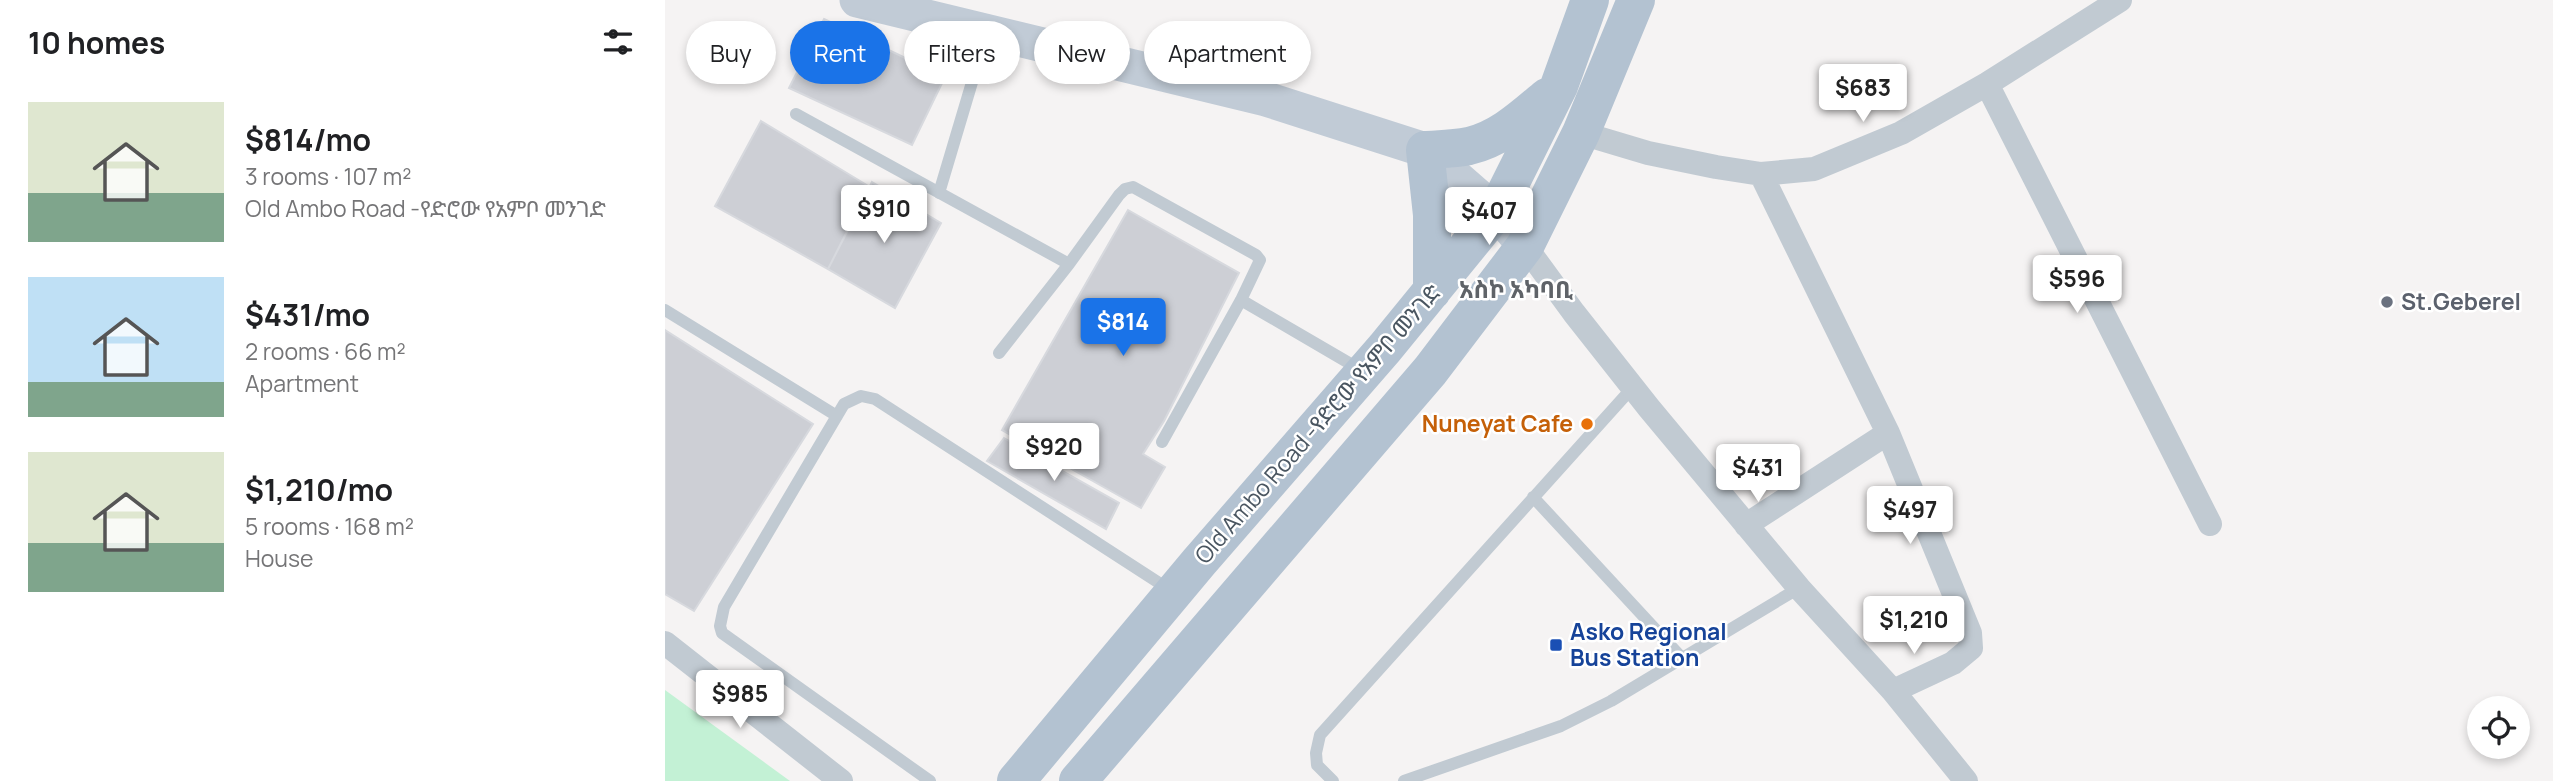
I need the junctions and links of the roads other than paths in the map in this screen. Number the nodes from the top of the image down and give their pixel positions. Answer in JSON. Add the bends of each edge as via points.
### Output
{"nodes":[{"id":1,"x":857,"y":0,"type":"edge"},
{"id":2,"x":1590,"y":0,"type":"edge"},
{"id":3,"x":1636,"y":0,"type":"edge"},
{"id":4,"x":2120,"y":0,"type":"edge"},
{"id":5,"x":942,"y":21,"type":"edge"},
{"id":6,"x":1020,"y":40,"type":"edge"},
{"id":7,"x":971,"y":84,"type":"edge"},
{"id":8,"x":1987,"y":84,"type":"junction"},
{"id":9,"x":1559,"y":86,"type":"junction"},
{"id":10,"x":796,"y":114,"type":"dead end"},
{"id":11,"x":1581,"y":133,"type":"junction"},
{"id":12,"x":1425,"y":150,"type":"junction"},
{"id":13,"x":1761,"y":174,"type":"junction"},
{"id":14,"x":939,"y":193,"type":"junction"},
{"id":15,"x":1496,"y":212,"type":"junction"},
{"id":16,"x":1525,"y":246,"type":"junction"},
{"id":17,"x":1069,"y":264,"type":"junction"},
{"id":18,"x":1432,"y":291,"type":"junction"},
{"id":19,"x":1241,"y":300,"type":"junction"},
{"id":20,"x":665,"y":310,"type":"edge"},
{"id":21,"x":999,"y":353,"type":"dead end"},
{"id":22,"x":1364,"y":372,"type":"junction"},
{"id":23,"x":1633,"y":387,"type":"junction"},
{"id":24,"x":837,"y":416,"type":"junction"},
{"id":25,"x":1888,"y":433,"type":"junction"},
{"id":26,"x":1162,"y":442,"type":"dead end"},
{"id":27,"x":1533,"y":496,"type":"junction"},
{"id":28,"x":2210,"y":524,"type":"dead end"},
{"id":29,"x":1746,"y":525,"type":"junction"},
{"id":30,"x":1799,"y":589,"type":"junction"},
{"id":31,"x":1173,"y":593,"type":"junction"},
{"id":32,"x":665,"y":643,"type":"edge"},
{"id":33,"x":1682,"y":658,"type":"junction"},
{"id":34,"x":1893,"y":691,"type":"junction"},
{"id":35,"x":841,"y":781,"type":"edge"},
{"id":36,"x":930,"y":781,"type":"edge"},
{"id":37,"x":1016,"y":781,"type":"edge"},
{"id":38,"x":1078,"y":781,"type":"edge"},
{"id":39,"x":1333,"y":781,"type":"edge"},
{"id":40,"x":1404,"y":781,"type":"edge"},
{"id":41,"x":1966,"y":781,"type":"edge"}],
"edges":[{"from":1,"to":5,"type":"main road"},
{"from":2,"to":9,"type":"main road","name":"Old Ambo Road -የድሮው የአምቦ መንገድ"},
{"from":3,"to":11,"type":"main road","name":"Old Ambo Road -የድሮው የአምቦ መንገድ"},
{"from":4,"to":8,"type":"street"},
{"from":6,"to":12,"type":"main road","via":[[1266,99]]},
{"from":7,"to":14,"type":"lane"},
{"from":8,"to":13,"type":"street","via":[[1901,133],[1814,169]]},
{"from":8,"to":28,"type":"street"},
{"from":9,"to":12,"type":"main road","via":[[1498,135],[1469,146]]},
{"from":9,"to":15,"type":"main road","name":"Old Ambo Road -የድሮው የአምቦ መንገድ"},
{"from":10,"to":14,"type":"lane"},
{"from":11,"to":13,"type":"street","via":[[1647,153]]},
{"from":11,"to":16,"type":"main road","name":"Old Ambo Road -የድሮው የአምቦ መንገድ"},
{"from":12,"to":15,"type":"main road"},
{"from":12,"to":18,"type":"main road","via":[[1432,215]]},
{"from":13,"to":25,"type":"street"},
{"from":14,"to":17,"type":"lane"},
{"from":15,"to":16,"type":"main road"},
{"from":15,"to":18,"type":"main road","name":"Old Ambo Road -የድሮው የአምቦ መንገድ"},
{"from":16,"to":23,"type":"street"},
{"from":16,"to":38,"type":"main road","name":"Old Ambo Road -የድሮው የአምቦ መንገድ","via":[[1430,371]]},
{"from":17,"to":19,"type":"lane","via":[[1119,195],[1132,187],[1256,255],[1260,260]]},
{"from":17,"to":21,"type":"lane"},
{"from":18,"to":22,"type":"main road","name":"Old Ambo Road -የድሮው የአምቦ መንገድ"},
{"from":19,"to":22,"type":"lane"},
{"from":19,"to":26,"type":"lane"},
{"from":20,"to":24,"type":"lane"},
{"from":22,"to":31,"type":"main road","name":"Old Ambo Road -የድሮው የአምቦ መንገድ"},
{"from":23,"to":27,"type":"lane"},
{"from":23,"to":29,"type":"street"},
{"from":24,"to":31,"type":"lane","via":[[844,404],[861,396],[875,399]]},
{"from":24,"to":36,"type":"lane","via":[[724,607],[720,626],[722,633]]},
{"from":25,"to":29,"type":"street"},
{"from":25,"to":34,"type":"street","via":[[1971,633],[1971,648],[1953,663]]},
{"from":27,"to":33,"type":"lane"},
{"from":27,"to":39,"type":"lane","via":[[1320,734],[1318,765]]},
{"from":29,"to":30,"type":"street"},
{"from":30,"to":33,"type":"lane"},
{"from":30,"to":34,"type":"street"},
{"from":31,"to":37,"type":"main road","name":"Old Ambo Road -የድሮው የአምቦ መንገድ"},
{"from":32,"to":35,"type":"street"},
{"from":33,"to":40,"type":"lane","via":[[1561,726]]},
{"from":34,"to":41,"type":"street"}]}
